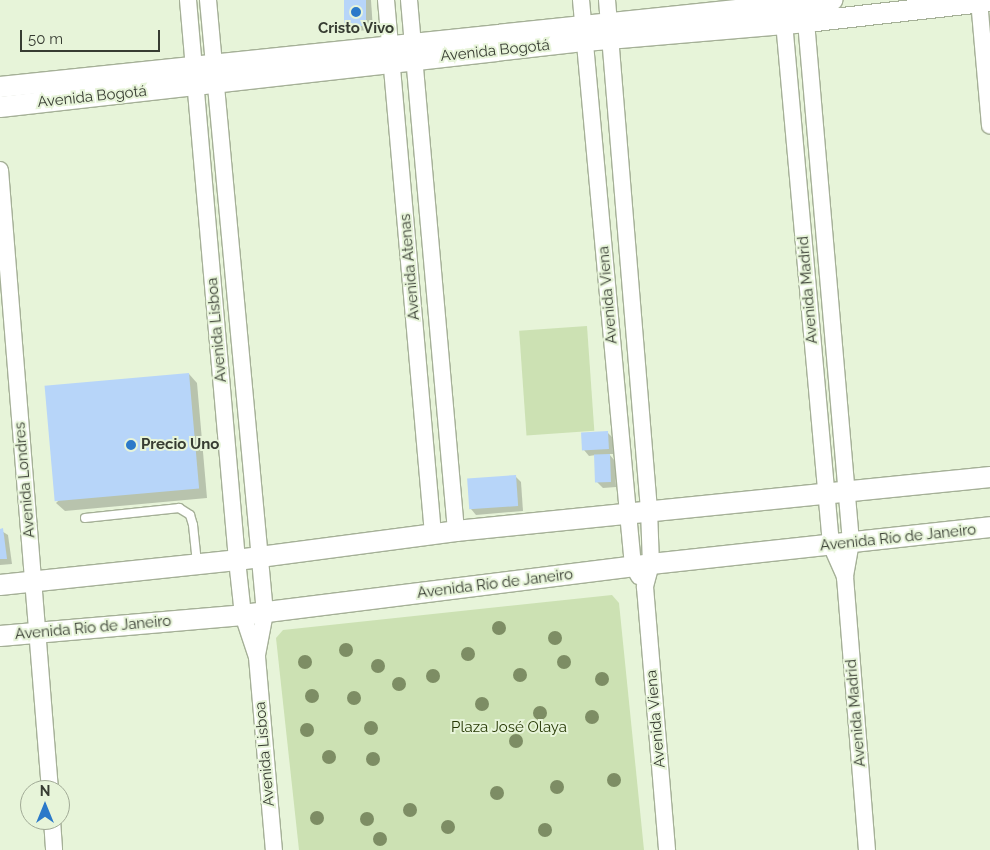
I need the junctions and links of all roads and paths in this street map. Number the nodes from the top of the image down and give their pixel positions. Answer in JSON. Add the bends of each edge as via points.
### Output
{"nodes":[{"id":1,"x":188,"y":0,"type":"edge"},
{"id":2,"x":208,"y":0,"type":"edge"},
{"id":3,"x":386,"y":0,"type":"edge"},
{"id":4,"x":409,"y":0,"type":"edge"},
{"id":5,"x":581,"y":0,"type":"edge"},
{"id":6,"x":607,"y":0,"type":"edge"},
{"id":7,"x":832,"y":0,"type":"edge"},
{"id":8,"x":983,"y":1,"type":"edge"},
{"id":9,"x":805,"y":8,"type":"edge"},
{"id":10,"x":783,"y":10,"type":"edge"},
{"id":11,"x":610,"y":30,"type":"junction"},
{"id":12,"x":584,"y":32,"type":"junction"},
{"id":13,"x":413,"y":52,"type":"junction"},
{"id":14,"x":391,"y":54,"type":"junction"},
{"id":15,"x":215,"y":73,"type":"junction"},
{"id":16,"x":194,"y":75,"type":"junction"},
{"id":17,"x":0,"y":87,"type":"edge"},
{"id":18,"x":0,"y":107,"type":"edge"},
{"id":19,"x":990,"y":126,"type":"edge"},
{"id":20,"x":0,"y":170,"type":"edge"},
{"id":21,"x":990,"y":476,"type":"edge"},
{"id":22,"x":836,"y":492,"type":"junction"},
{"id":23,"x":648,"y":510,"type":"junction"},
{"id":24,"x":628,"y":513,"type":"junction"},
{"id":25,"x":85,"y":518,"type":"dead end"},
{"id":26,"x":990,"y":527,"type":"edge"},
{"id":27,"x":456,"y":531,"type":"junction"},
{"id":28,"x":434,"y":534,"type":"junction"},
{"id":29,"x":841,"y":544,"type":"junction"},
{"id":30,"x":259,"y":556,"type":"junction"},
{"id":31,"x":237,"y":560,"type":"junction"},
{"id":32,"x":197,"y":564,"type":"junction"},
{"id":33,"x":642,"y":565,"type":"junction"},
{"id":34,"x":33,"y":581,"type":"junction"},
{"id":35,"x":0,"y":585,"type":"edge"},
{"id":36,"x":265,"y":613,"type":"junction"},
{"id":37,"x":243,"y":615,"type":"junction"},
{"id":38,"x":37,"y":633,"type":"junction"},
{"id":39,"x":0,"y":636,"type":"edge"},
{"id":40,"x":257,"y":657,"type":"junction"},
{"id":41,"x":49,"y":780,"type":"edge"},
{"id":42,"x":53,"y":830,"type":"edge"},
{"id":43,"x":54,"y":850,"type":"edge"},
{"id":44,"x":274,"y":850,"type":"edge"},
{"id":45,"x":668,"y":850,"type":"edge"},
{"id":46,"x":867,"y":850,"type":"edge"}],
"edges":[{"from":1,"to":16,"type":"street","name":"Avenida Lisboa"},
{"from":2,"to":15,"type":"street","name":"Avenida Lisboa"},
{"from":3,"to":14,"type":"street","name":"Avenida Atenas"},
{"from":4,"to":13,"type":"street","name":"Avenida Atenas"},
{"from":5,"to":12,"type":"street","name":"Avenida Viena"},
{"from":6,"to":11,"type":"street","name":"Avenida Viena"},
{"from":7,"to":9,"type":"street","name":"Avenida Bogotá"},
{"from":8,"to":9,"type":"street","name":"Avenida Bogotá"},
{"from":8,"to":19,"type":"street"},
{"from":9,"to":10,"type":"street","name":"Avenida Bogotá"},
{"from":9,"to":22,"type":"street","name":"Avenida Madrid"},
{"from":10,"to":11,"type":"street","name":"Avenida Bogotá"},
{"from":10,"to":22,"type":"street","name":"Avenida Madrid"},
{"from":11,"to":12,"type":"street","name":"Avenida Bogotá"},
{"from":11,"to":23,"type":"street","name":"Avenida Viena"},
{"from":12,"to":13,"type":"street","name":"Avenida Bogotá"},
{"from":12,"to":24,"type":"street","name":"Avenida Viena"},
{"from":13,"to":14,"type":"street","name":"Avenida Bogotá"},
{"from":13,"to":27,"type":"street","name":"Avenida Atenas"},
{"from":14,"to":15,"type":"street","name":"Avenida Bogotá"},
{"from":14,"to":28,"type":"street","name":"Avenida Atenas"},
{"from":15,"to":16,"type":"street","name":"Avenida Bogotá"},
{"from":15,"to":30,"type":"street","name":"Avenida Lisboa"},
{"from":16,"to":17,"type":"street","name":"Avenida Bogotá"},
{"from":16,"to":18,"type":"street","name":"Avenida Bogotá"},
{"from":16,"to":31,"type":"street","name":"Avenida Lisboa"},
{"from":20,"to":34,"type":"street","name":"Avenida Londres"},
{"from":21,"to":22,"type":"street"},
{"from":22,"to":23,"type":"street"},
{"from":22,"to":29,"type":"street","name":"Avenida Madrid"},
{"from":23,"to":24,"type":"street"},
{"from":23,"to":33,"type":"street","name":"Avenida Viena"},
{"from":24,"to":27,"type":"street"},
{"from":24,"to":33,"type":"street","name":"Avenida Viena"},
{"from":25,"to":32,"type":"lane","via":[[179,508],[190,515],[193,524]]},
{"from":26,"to":29,"type":"street","name":"Avenida Río de Janeiro"},
{"from":27,"to":28,"type":"street"},
{"from":28,"to":30,"type":"street"},
{"from":29,"to":33,"type":"street","name":"Avenida Río de Janeiro"},
{"from":29,"to":46,"type":"street","name":"Avenida Madrid"},
{"from":30,"to":31,"type":"street"},
{"from":30,"to":36,"type":"street","name":"Avenida Lisboa"},
{"from":31,"to":32,"type":"street"},
{"from":31,"to":37,"type":"street","name":"Avenida Lisboa"},
{"from":32,"to":34,"type":"street"},
{"from":33,"to":36,"type":"street","name":"Avenida Río de Janeiro"},
{"from":33,"to":45,"type":"street","name":"Avenida Viena"},
{"from":34,"to":35,"type":"street"},
{"from":34,"to":38,"type":"street","name":"Avenida Londres"},
{"from":36,"to":37,"type":"street","name":"Avenida Río de Janeiro"},
{"from":36,"to":40,"type":"street","name":"Avenida Lisboa"},
{"from":37,"to":38,"type":"street","name":"Avenida Río de Janeiro"},
{"from":37,"to":40,"type":"street","name":"Avenida Lisboa"},
{"from":38,"to":39,"type":"street","name":"Avenida Río de Janeiro"},
{"from":38,"to":41,"type":"street","name":"Avenida Londres"},
{"from":40,"to":44,"type":"street","name":"Avenida Lisboa"},
{"from":42,"to":43,"type":"street"}]}
